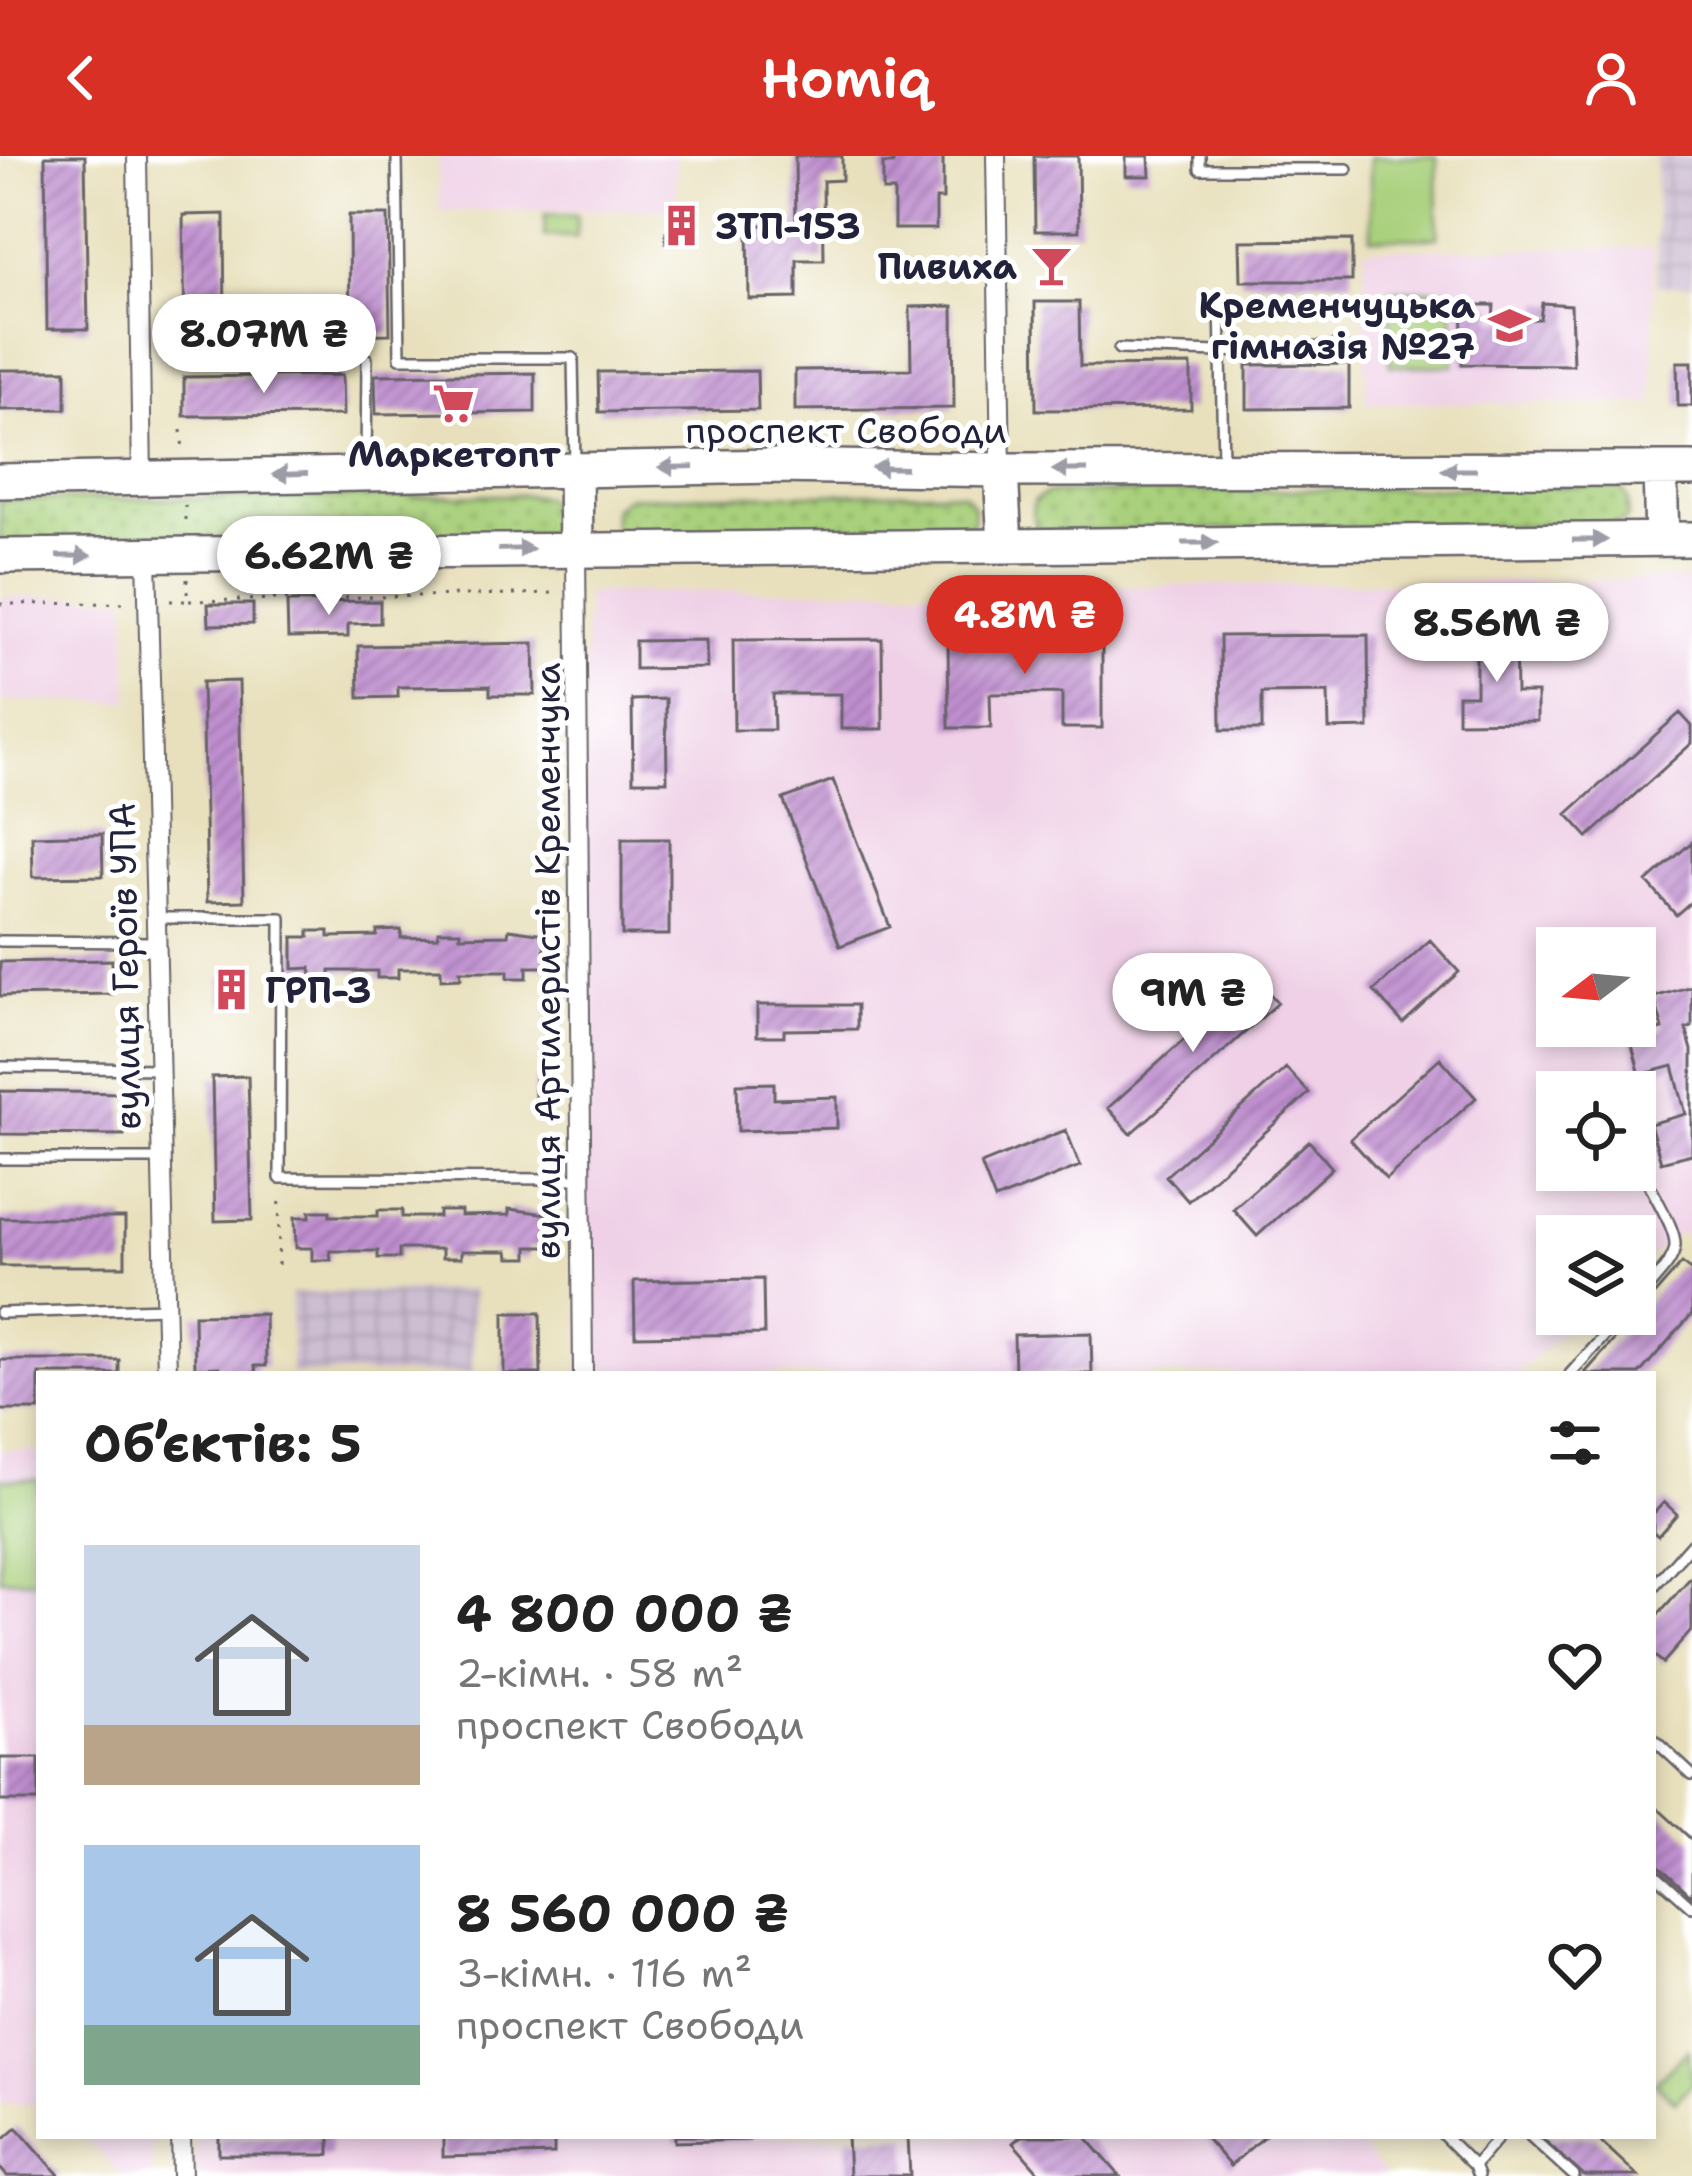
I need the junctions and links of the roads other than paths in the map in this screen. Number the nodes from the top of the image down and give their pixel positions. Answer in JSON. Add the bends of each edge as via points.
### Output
{"nodes":[{"id":1,"x":137,"y":156,"type":"edge"},
{"id":2,"x":397,"y":156,"type":"edge"},
{"id":3,"x":996,"y":156,"type":"edge"},
{"id":4,"x":1200,"y":156,"type":"edge"},
{"id":5,"x":1347,"y":170,"type":"dead end"},
{"id":6,"x":1220,"y":299,"type":"dead end"},
{"id":7,"x":1343,"y":346,"type":"dead end"},
{"id":8,"x":1119,"y":349,"type":"dead end"},
{"id":9,"x":1220,"y":352,"type":"junction"},
{"id":10,"x":367,"y":359,"type":"dead end"},
{"id":11,"x":574,"y":469,"type":"junction"},
{"id":12,"x":1001,"y":470,"type":"junction"},
{"id":13,"x":1223,"y":470,"type":"junction"},
{"id":14,"x":1676,"y":470,"type":"edge"},
{"id":15,"x":366,"y":472,"type":"junction"},
{"id":16,"x":142,"y":479,"type":"junction"},
{"id":17,"x":0,"y":481,"type":"edge"},
{"id":18,"x":1677,"y":539,"type":"edge"},
{"id":19,"x":1005,"y":545,"type":"junction"},
{"id":20,"x":576,"y":548,"type":"junction"},
{"id":21,"x":0,"y":556,"type":"edge"},
{"id":22,"x":147,"y":556,"type":"junction"},
{"id":23,"x":157,"y":918,"type":"junction"},
{"id":24,"x":0,"y":941,"type":"edge"},
{"id":25,"x":157,"y":942,"type":"junction"},
{"id":26,"x":0,"y":1067,"type":"edge"},
{"id":27,"x":160,"y":1069,"type":"junction"},
{"id":28,"x":0,"y":1159,"type":"edge"},
{"id":29,"x":162,"y":1159,"type":"junction"},
{"id":30,"x":582,"y":1179,"type":"junction"},
{"id":31,"x":1654,"y":1191,"type":"edge"},
{"id":32,"x":1656,"y":1278,"type":"edge"},
{"id":33,"x":165,"y":1308,"type":"junction"},
{"id":34,"x":0,"y":1313,"type":"edge"},
{"id":35,"x":1605,"y":1335,"type":"edge"},
{"id":36,"x":166,"y":1371,"type":"edge"},
{"id":37,"x":583,"y":1371,"type":"edge"},
{"id":38,"x":1573,"y":1371,"type":"edge"},
{"id":39,"x":1692,"y":1543,"type":"edge"},
{"id":40,"x":1656,"y":1584,"type":"edge"},
{"id":41,"x":1656,"y":1747,"type":"edge"},
{"id":42,"x":1692,"y":1775,"type":"edge"},
{"id":43,"x":1656,"y":1875,"type":"edge"},
{"id":44,"x":1692,"y":1907,"type":"edge"},
{"id":45,"x":181,"y":2139,"type":"edge"},
{"id":46,"x":1447,"y":2139,"type":"edge"},
{"id":47,"x":1498,"y":2139,"type":"edge"},
{"id":48,"x":1533,"y":2139,"type":"edge"},
{"id":49,"x":1476,"y":2171,"type":"edge"},
{"id":50,"x":182,"y":2176,"type":"edge"},
{"id":51,"x":1574,"y":2176,"type":"edge"}],
"edges":[{"from":1,"to":16,"type":"street"},
{"from":2,"to":11,"type":"lane","via":[[400,358],[573,358]]},
{"from":3,"to":12,"type":"street"},
{"from":4,"to":5,"type":"lane","via":[[1201,169]]},
{"from":6,"to":9,"type":"lane"},
{"from":7,"to":9,"type":"lane"},
{"from":8,"to":9,"type":"lane"},
{"from":9,"to":13,"type":"lane"},
{"from":10,"to":15,"type":"lane"},
{"from":12,"to":11,"type":"highway","name":"проспект Свободи","one_way":true},
{"from":11,"to":15,"type":"highway","name":"проспект Свободи"},
{"from":11,"to":20,"type":"highway"},
{"from":13,"to":12,"type":"highway","name":"проспект Свободи","one_way":true},
{"from":12,"to":19,"type":"highway"},
{"from":14,"to":13,"type":"highway","name":"проспект Свободи","one_way":true},
{"from":14,"to":18,"type":"highway"},
{"from":15,"to":16,"type":"highway","name":"проспект Свободи","one_way":true},
{"from":16,"to":17,"type":"highway","name":"проспект Свободи"},
{"from":19,"to":18,"type":"highway","one_way":true},
{"from":19,"to":20,"type":"highway"},
{"from":22,"to":20,"type":"highway","one_way":true},
{"from":20,"to":30,"type":"street","name":"вулиця Артилеристів Кременчука"},
{"from":21,"to":22,"type":"highway","one_way":true},
{"from":22,"to":23,"type":"street","name":"вулиця Героїв УПА"},
{"from":23,"to":25,"type":"street","name":"вулиця Героїв УПА"},
{"from":23,"to":30,"type":"lane","via":[[281,919],[280,1178]]},
{"from":24,"to":25,"type":"lane"},
{"from":25,"to":27,"type":"street","name":"вулиця Героїв УПА"},
{"from":26,"to":27,"type":"lane"},
{"from":27,"to":29,"type":"street","name":"вулиця Героїв УПА"},
{"from":28,"to":29,"type":"lane"},
{"from":29,"to":33,"type":"street","name":"вулиця Героїв УПА"},
{"from":30,"to":37,"type":"street","name":"вулиця Артилеристів Кременчука"},
{"from":31,"to":32,"type":"lane","via":[[1676,1235],[1675,1257]]},
{"from":33,"to":34,"type":"lane"},
{"from":33,"to":36,"type":"street","name":"вулиця Героїв УПА"},
{"from":35,"to":38,"type":"lane"},
{"from":39,"to":40,"type":"lane"},
{"from":41,"to":42,"type":"lane"},
{"from":43,"to":44,"type":"lane"},
{"from":45,"to":50,"type":"street"},
{"from":46,"to":49,"type":"lane"},
{"from":47,"to":49,"type":"lane"},
{"from":48,"to":51,"type":"lane"}]}
